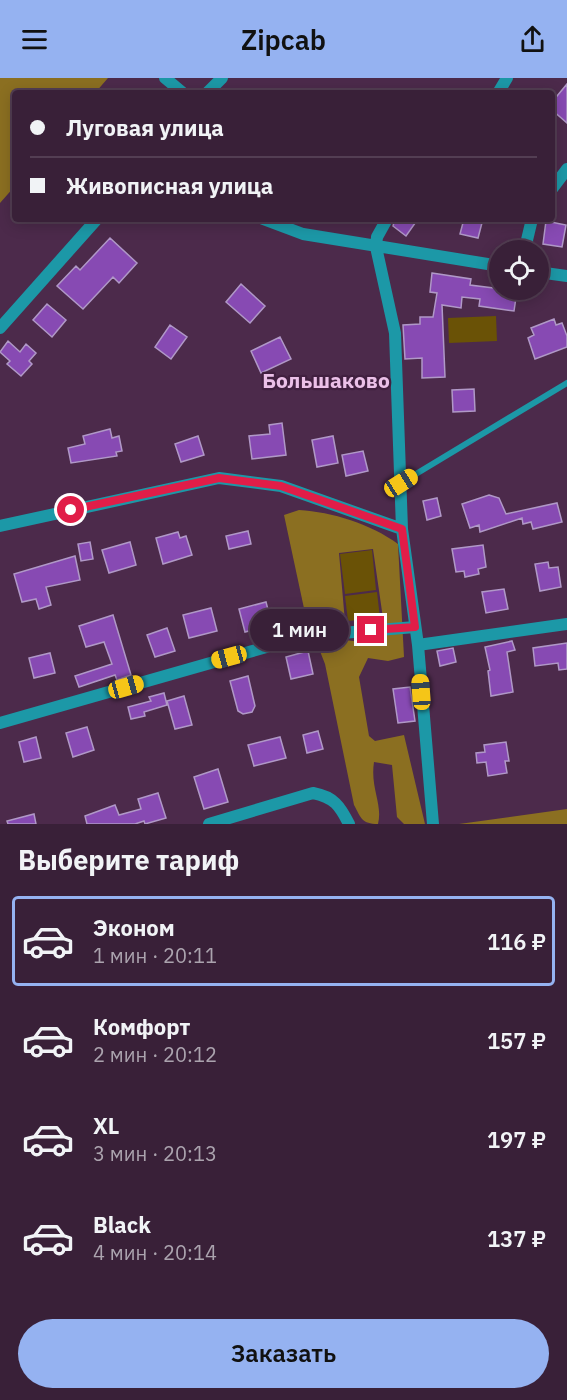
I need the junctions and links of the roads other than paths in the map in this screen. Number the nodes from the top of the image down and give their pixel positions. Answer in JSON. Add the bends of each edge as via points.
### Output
{"nodes":[{"id":1,"x":165,"y":78,"type":"edge"},
{"id":2,"x":222,"y":78,"type":"edge"},
{"id":3,"x":179,"y":90,"type":"edge"},
{"id":4,"x":210,"y":90,"type":"edge"},
{"id":5,"x":567,"y":169,"type":"edge"},
{"id":6,"x":555,"y":185,"type":"edge"},
{"id":7,"x":94,"y":222,"type":"edge"},
{"id":8,"x":271,"y":222,"type":"edge"},
{"id":9,"x":385,"y":222,"type":"edge"},
{"id":10,"x":531,"y":222,"type":"edge"},
{"id":11,"x":527,"y":240,"type":"edge"},
{"id":12,"x":376,"y":247,"type":"junction"},
{"id":13,"x":489,"y":264,"type":"edge"},
{"id":14,"x":549,"y":274,"type":"edge"},
{"id":15,"x":567,"y":276,"type":"edge"},
{"id":16,"x":0,"y":328,"type":"edge"},
{"id":17,"x":567,"y":383,"type":"edge"},
{"id":18,"x":401,"y":483,"type":"junction"},
{"id":19,"x":0,"y":526,"type":"edge"},
{"id":20,"x":402,"y":529,"type":"junction"},
{"id":21,"x":567,"y":624,"type":"edge"},
{"id":22,"x":415,"y":627,"type":"junction"},
{"id":23,"x":418,"y":645,"type":"junction"},
{"id":24,"x":0,"y":723,"type":"edge"},
{"id":25,"x":209,"y":824,"type":"edge"},
{"id":26,"x":349,"y":824,"type":"edge"},
{"id":27,"x":433,"y":824,"type":"edge"}],
"edges":[{"from":1,"to":3,"type":"street"},
{"from":2,"to":4,"type":"street"},
{"from":5,"to":6,"type":"street"},
{"from":7,"to":16,"type":"street"},
{"from":8,"to":12,"type":"street","via":[[303,234]]},
{"from":9,"to":12,"type":"street"},
{"from":10,"to":11,"type":"street"},
{"from":12,"to":13,"type":"street"},
{"from":12,"to":18,"type":"street","via":[[394,333]]},
{"from":14,"to":15,"type":"street"},
{"from":17,"to":18,"type":"lane"},
{"from":18,"to":20,"type":"street"},
{"from":19,"to":20,"type":"street","via":[[219,478],[281,486]]},
{"from":20,"to":22,"type":"street"},
{"from":21,"to":23,"type":"street"},
{"from":22,"to":23,"type":"street"},
{"from":22,"to":24,"type":"street","via":[[305,636]]},
{"from":23,"to":27,"type":"street"},
{"from":25,"to":26,"type":"street","via":[[314,793],[328,796],[339,805]]}]}
